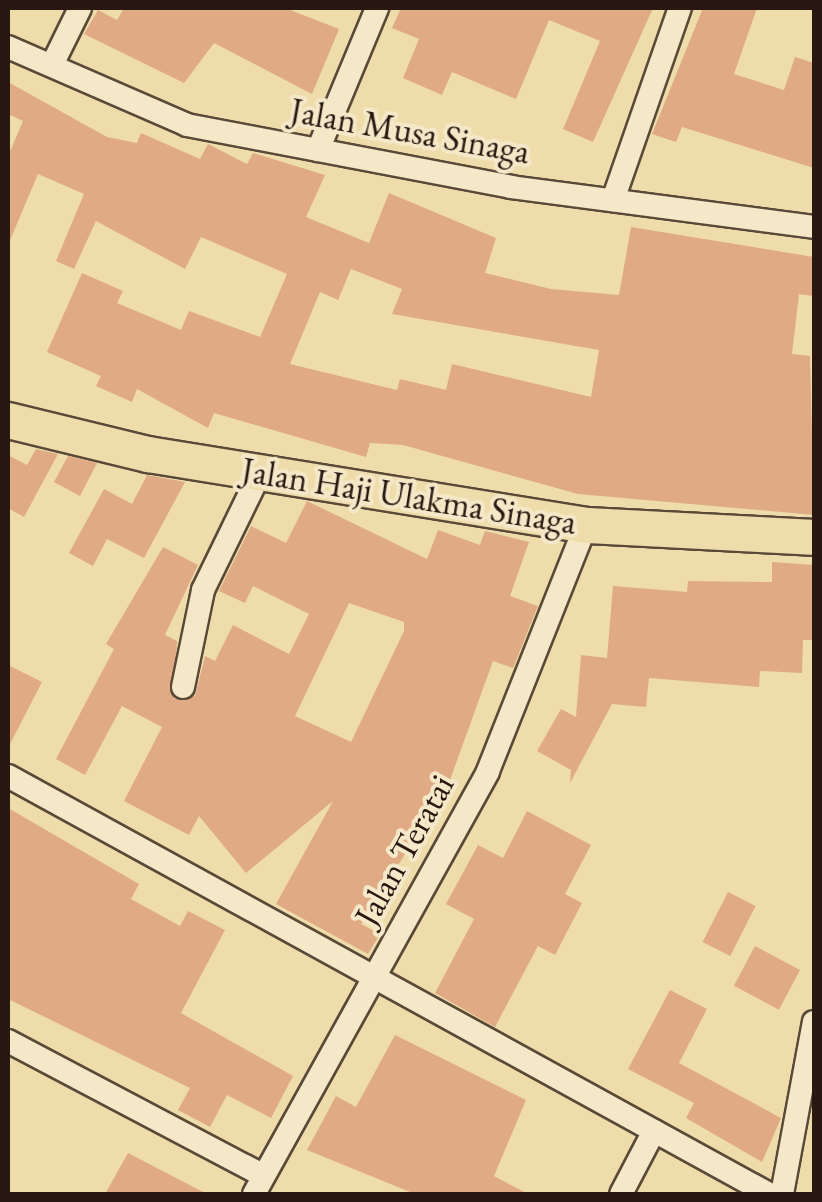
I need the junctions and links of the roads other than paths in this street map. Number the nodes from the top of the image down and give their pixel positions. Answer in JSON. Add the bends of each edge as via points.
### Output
{"nodes":[{"id":1,"x":80,"y":8,"type":"edge"},
{"id":2,"x":377,"y":8,"type":"edge"},
{"id":3,"x":680,"y":8,"type":"edge"},
{"id":4,"x":8,"y":47,"type":"edge"},
{"id":5,"x":52,"y":65,"type":"junction"},
{"id":6,"x":318,"y":150,"type":"junction"},
{"id":7,"x":613,"y":200,"type":"junction"},
{"id":8,"x":814,"y":227,"type":"edge"},
{"id":9,"x":8,"y":420,"type":"edge"},
{"id":10,"x":260,"y":473,"type":"junction"},
{"id":11,"x":586,"y":525,"type":"junction"},
{"id":12,"x":814,"y":537,"type":"edge"},
{"id":13,"x":183,"y":686,"type":"dead end"},
{"id":14,"x":8,"y":776,"type":"edge"},
{"id":15,"x":374,"y":975,"type":"junction"},
{"id":16,"x":814,"y":1022,"type":"edge"},
{"id":17,"x":8,"y":1041,"type":"edge"},
{"id":18,"x":654,"y":1131,"type":"junction"},
{"id":19,"x":258,"y":1185,"type":"edge"},
{"id":20,"x":620,"y":1194,"type":"edge"},
{"id":21,"x":769,"y":1194,"type":"edge"},
{"id":22,"x":782,"y":1194,"type":"edge"}],
"edges":[{"from":1,"to":5,"type":"street"},
{"from":2,"to":6,"type":"street"},
{"from":3,"to":7,"type":"street"},
{"from":4,"to":5,"type":"street","name":"Jalan Musa Sinaga"},
{"from":5,"to":6,"type":"street","name":"Jalan Musa Sinaga","via":[[186,125]]},
{"from":6,"to":7,"type":"street","name":"Jalan Musa Sinaga"},
{"from":7,"to":8,"type":"street","name":"Jalan Musa Sinaga"},
{"from":9,"to":10,"type":"main road","name":"Jalan Haji Ulakma Sinaga"},
{"from":10,"to":11,"type":"main road","name":"Jalan Haji Ulakma Sinaga"},
{"from":10,"to":13,"type":"street","via":[[203,590]]},
{"from":11,"to":12,"type":"main road","name":"Jalan Haji Ulakma Sinaga"},
{"from":11,"to":15,"type":"street","name":"Jalan Teratai","via":[[488,771]]},
{"from":14,"to":15,"type":"street"},
{"from":15,"to":18,"type":"street"},
{"from":15,"to":19,"type":"street","name":"Jalan Teratai"},
{"from":16,"to":22,"type":"street"},
{"from":17,"to":19,"type":"street"},
{"from":18,"to":20,"type":"street"},
{"from":18,"to":21,"type":"street"}]}
